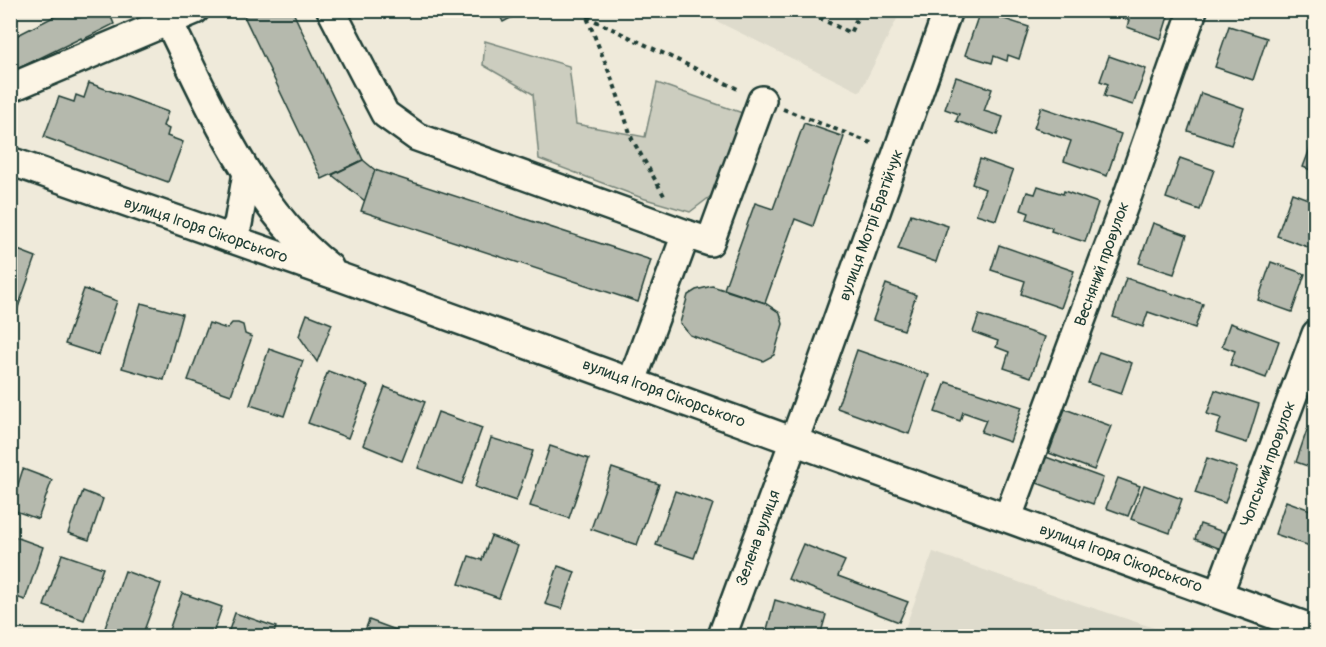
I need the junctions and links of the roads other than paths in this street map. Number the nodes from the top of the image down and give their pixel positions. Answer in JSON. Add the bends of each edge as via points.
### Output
{"nodes":[{"id":1,"x":195,"y":10,"type":"edge"},
{"id":2,"x":332,"y":10,"type":"edge"},
{"id":3,"x":948,"y":10,"type":"edge"},
{"id":4,"x":1194,"y":10,"type":"edge"},
{"id":5,"x":166,"y":16,"type":"edge"},
{"id":6,"x":10,"y":88,"type":"edge"},
{"id":7,"x":762,"y":100,"type":"road end"},
{"id":8,"x":10,"y":161,"type":"edge"},
{"id":9,"x":247,"y":173,"type":"junction"},
{"id":10,"x":686,"y":234,"type":"junction"},
{"id":11,"x":229,"y":238,"type":"junction"},
{"id":12,"x":343,"y":278,"type":"junction"},
{"id":13,"x":1316,"y":334,"type":"edge"},
{"id":14,"x":632,"y":381,"type":"junction"},
{"id":15,"x":794,"y":440,"type":"junction"},
{"id":16,"x":1008,"y":517,"type":"junction"},
{"id":17,"x":1219,"y":593,"type":"junction"},
{"id":18,"x":1316,"y":630,"type":"edge"},
{"id":19,"x":722,"y":636,"type":"edge"}],
"edges":[{"from":1,"to":5,"type":"street"},
{"from":2,"to":10,"type":"street","via":[[385,114],[417,137]]},
{"from":3,"to":15,"type":"street","name":"вулиця Мотрі Братійчук"},
{"from":4,"to":16,"type":"street","name":"Весняний провулок"},
{"from":5,"to":6,"type":"street"},
{"from":5,"to":9,"type":"street"},
{"from":7,"to":10,"type":"street","via":[[710,242]]},
{"from":8,"to":11,"type":"street","name":"вулиця Ігоря Сікорського"},
{"from":9,"to":11,"type":"street","via":[[238,224]]},
{"from":9,"to":12,"type":"street","via":[[287,228]]},
{"from":10,"to":14,"type":"street"},
{"from":11,"to":12,"type":"street","name":"вулиця Ігоря Сікорського"},
{"from":12,"to":14,"type":"street","name":"вулиця Ігоря Сікорського"},
{"from":13,"to":17,"type":"street","name":"Чопський провулок"},
{"from":14,"to":15,"type":"street","name":"вулиця Ігоря Сікорського"},
{"from":15,"to":16,"type":"street","name":"вулиця Ігоря Сікорського"},
{"from":15,"to":19,"type":"street","name":"Зелена вулиця"},
{"from":16,"to":17,"type":"street","name":"вулиця Ігоря Сікорського"},
{"from":17,"to":18,"type":"street","name":"вулиця Ігоря Сікорського"}]}
